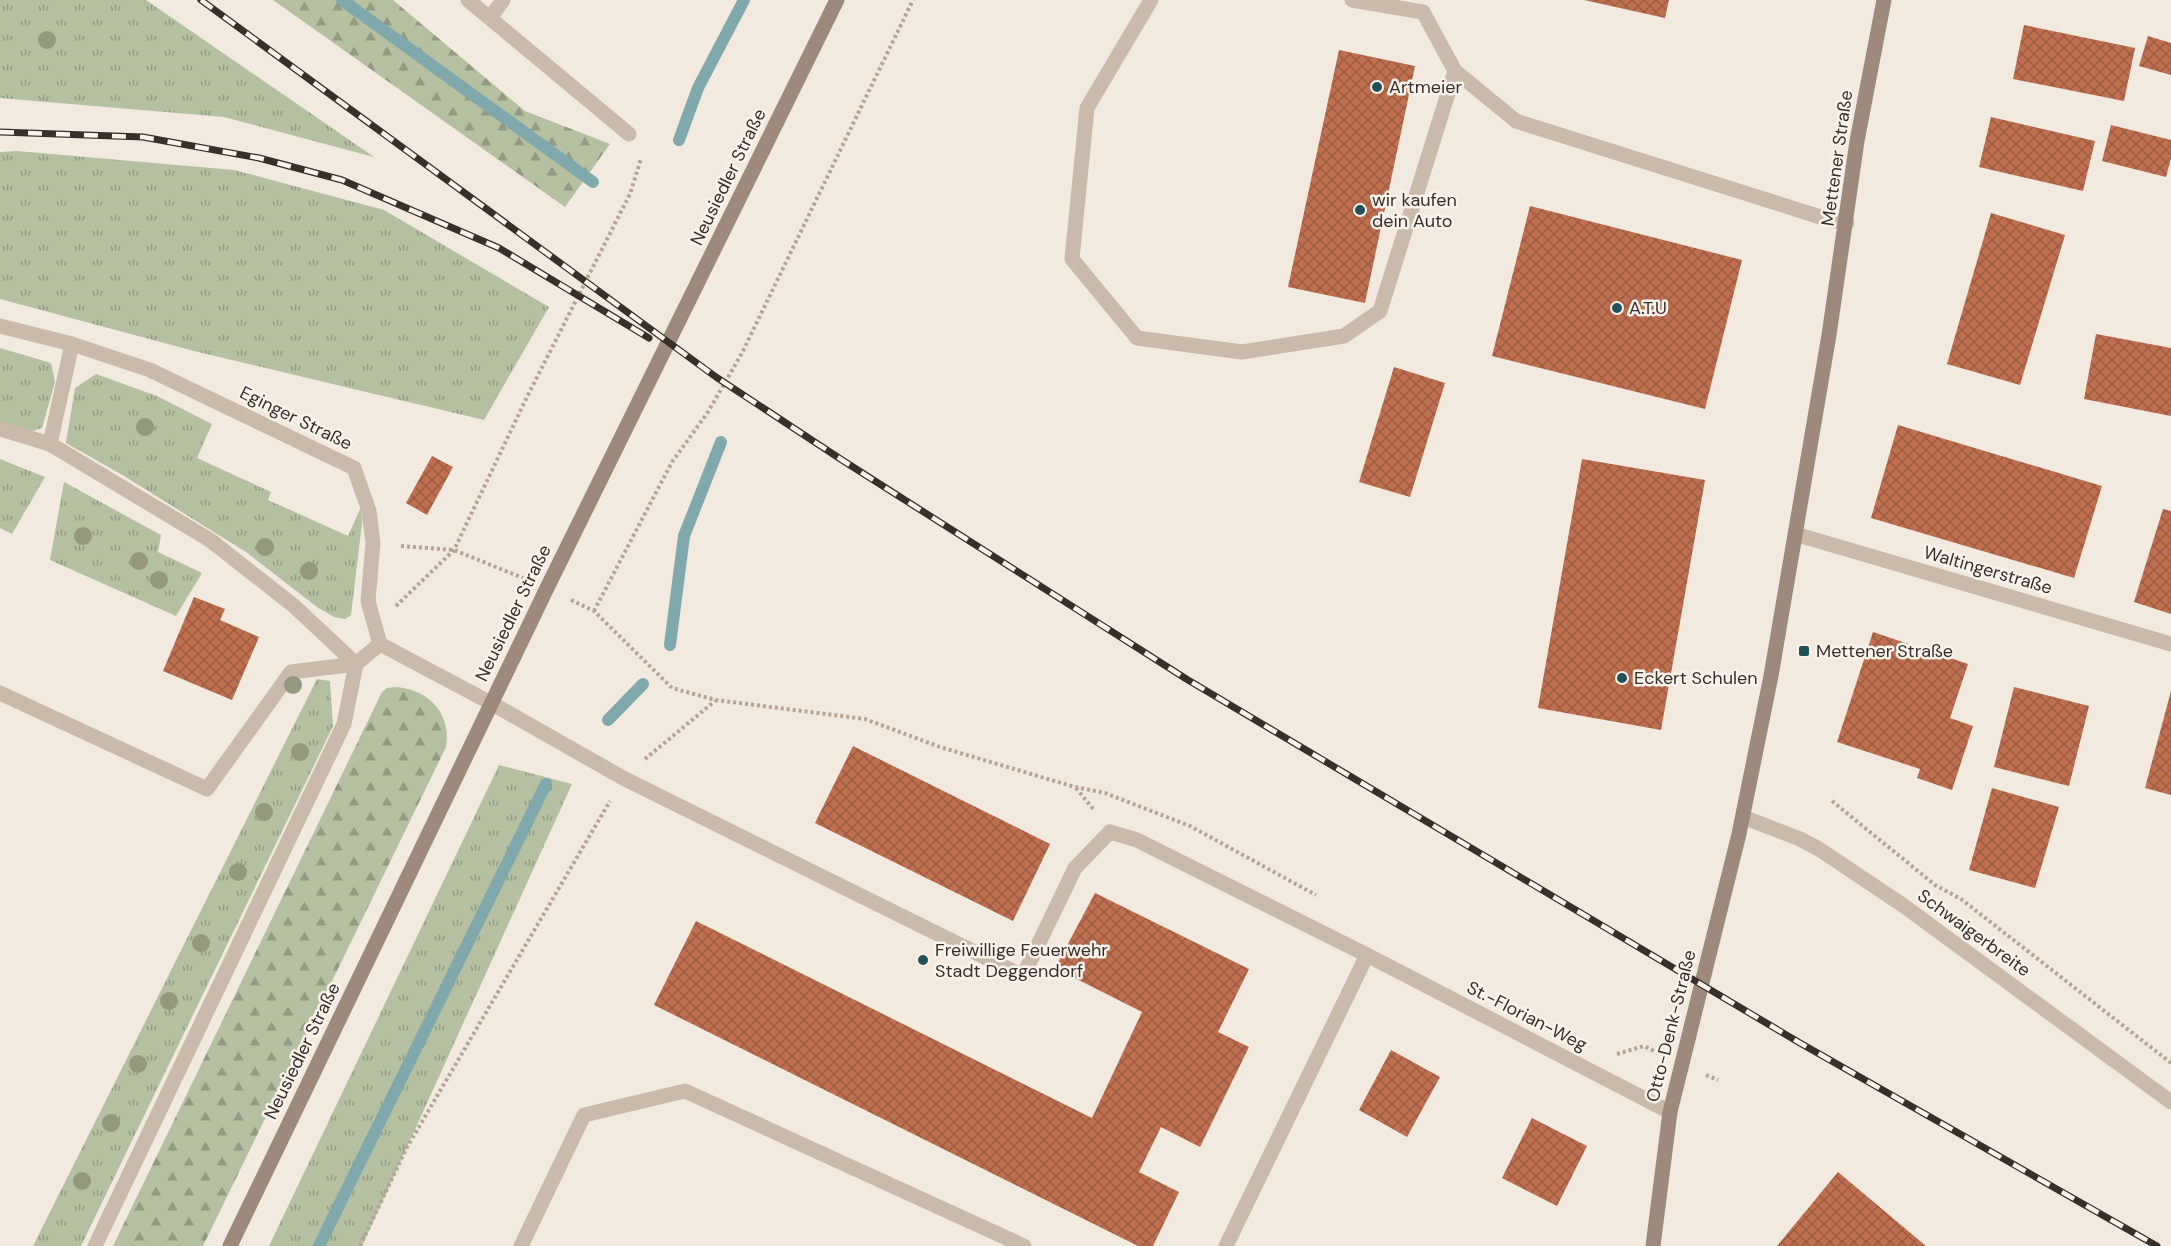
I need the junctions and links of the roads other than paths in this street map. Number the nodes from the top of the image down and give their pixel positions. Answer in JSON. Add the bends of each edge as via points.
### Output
{"nodes":[{"id":1,"x":468,"y":0,"type":"edge"},
{"id":2,"x":503,"y":0,"type":"edge"},
{"id":3,"x":837,"y":0,"type":"edge"},
{"id":4,"x":1151,"y":0,"type":"edge"},
{"id":5,"x":1353,"y":0,"type":"edge"},
{"id":6,"x":1884,"y":0,"type":"edge"},
{"id":7,"x":490,"y":18,"type":"junction"},
{"id":8,"x":1455,"y":71,"type":"junction"},
{"id":9,"x":629,"y":134,"type":"road end"},
{"id":10,"x":1847,"y":223,"type":"junction"},
{"id":11,"x":0,"y":326,"type":"edge"},
{"id":12,"x":72,"y":344,"type":"junction"},
{"id":13,"x":0,"y":429,"type":"edge"},
{"id":14,"x":50,"y":444,"type":"junction"},
{"id":15,"x":1795,"y":534,"type":"junction"},
{"id":16,"x":380,"y":644,"type":"junction"},
{"id":17,"x":2171,"y":644,"type":"edge"},
{"id":18,"x":356,"y":664,"type":"junction"},
{"id":19,"x":0,"y":693,"type":"edge"},
{"id":20,"x":491,"y":703,"type":"junction"},
{"id":21,"x":1743,"y":817,"type":"junction"},
{"id":22,"x":1367,"y":955,"type":"junction"},
{"id":23,"x":2171,"y":1102,"type":"edge"},
{"id":24,"x":1670,"y":1112,"type":"junction"},
{"id":25,"x":95,"y":1246,"type":"edge"},
{"id":26,"x":230,"y":1246,"type":"edge"},
{"id":27,"x":521,"y":1246,"type":"edge"},
{"id":28,"x":1024,"y":1246,"type":"edge"},
{"id":29,"x":1226,"y":1246,"type":"edge"},
{"id":30,"x":1653,"y":1246,"type":"edge"}],
"edges":[{"from":1,"to":7,"type":"street"},
{"from":2,"to":7,"type":"street"},
{"from":3,"to":20,"type":"main road","name":"Neusiedler Straße"},
{"from":4,"to":8,"type":"street","via":[[1087,108],[1072,259],[1137,338],[1242,352],[1344,336],[1380,311]]},
{"from":5,"to":8,"type":"street","via":[[1423,12]]},
{"from":6,"to":10,"type":"main road","name":"Mettener Straße","via":[[1857,141]]},
{"from":7,"to":9,"type":"street"},
{"from":8,"to":10,"type":"street","via":[[1516,121]]},
{"from":10,"to":15,"type":"main road","name":"Mettener Straße"},
{"from":11,"to":12,"type":"street","name":"Eginger Straße"},
{"from":12,"to":14,"type":"street"},
{"from":12,"to":16,"type":"street","name":"Eginger Straße","via":[[150,370],[354,468],[369,511],[373,543],[368,601]]},
{"from":13,"to":14,"type":"street"},
{"from":14,"to":18,"type":"street","via":[[210,540],[294,606]]},
{"from":15,"to":17,"type":"street","name":"Waltingerstraße"},
{"from":15,"to":21,"type":"main road","name":"Mettener Straße"},
{"from":16,"to":18,"type":"street"},
{"from":16,"to":20,"type":"street"},
{"from":18,"to":19,"type":"street","via":[[291,672],[207,789]]},
{"from":18,"to":25,"type":"street","via":[[344,724]]},
{"from":20,"to":22,"type":"street","name":"St.-Florian-Weg","via":[[623,778],[1023,976],[1075,868],[1110,832],[1137,840]]},
{"from":20,"to":26,"type":"main road","name":"Neusiedler Straße"},
{"from":21,"to":23,"type":"street","name":"Schwaigerbreite","via":[[1800,839],[1838,862]]},
{"from":21,"to":24,"type":"main road","name":"Otto-Denk-Straße"},
{"from":22,"to":24,"type":"street","name":"St.-Florian-Weg"},
{"from":22,"to":29,"type":"street"},
{"from":24,"to":30,"type":"main road","name":"Otto-Denk-Straße"},
{"from":27,"to":28,"type":"street","via":[[584,1115],[685,1091]]}]}
